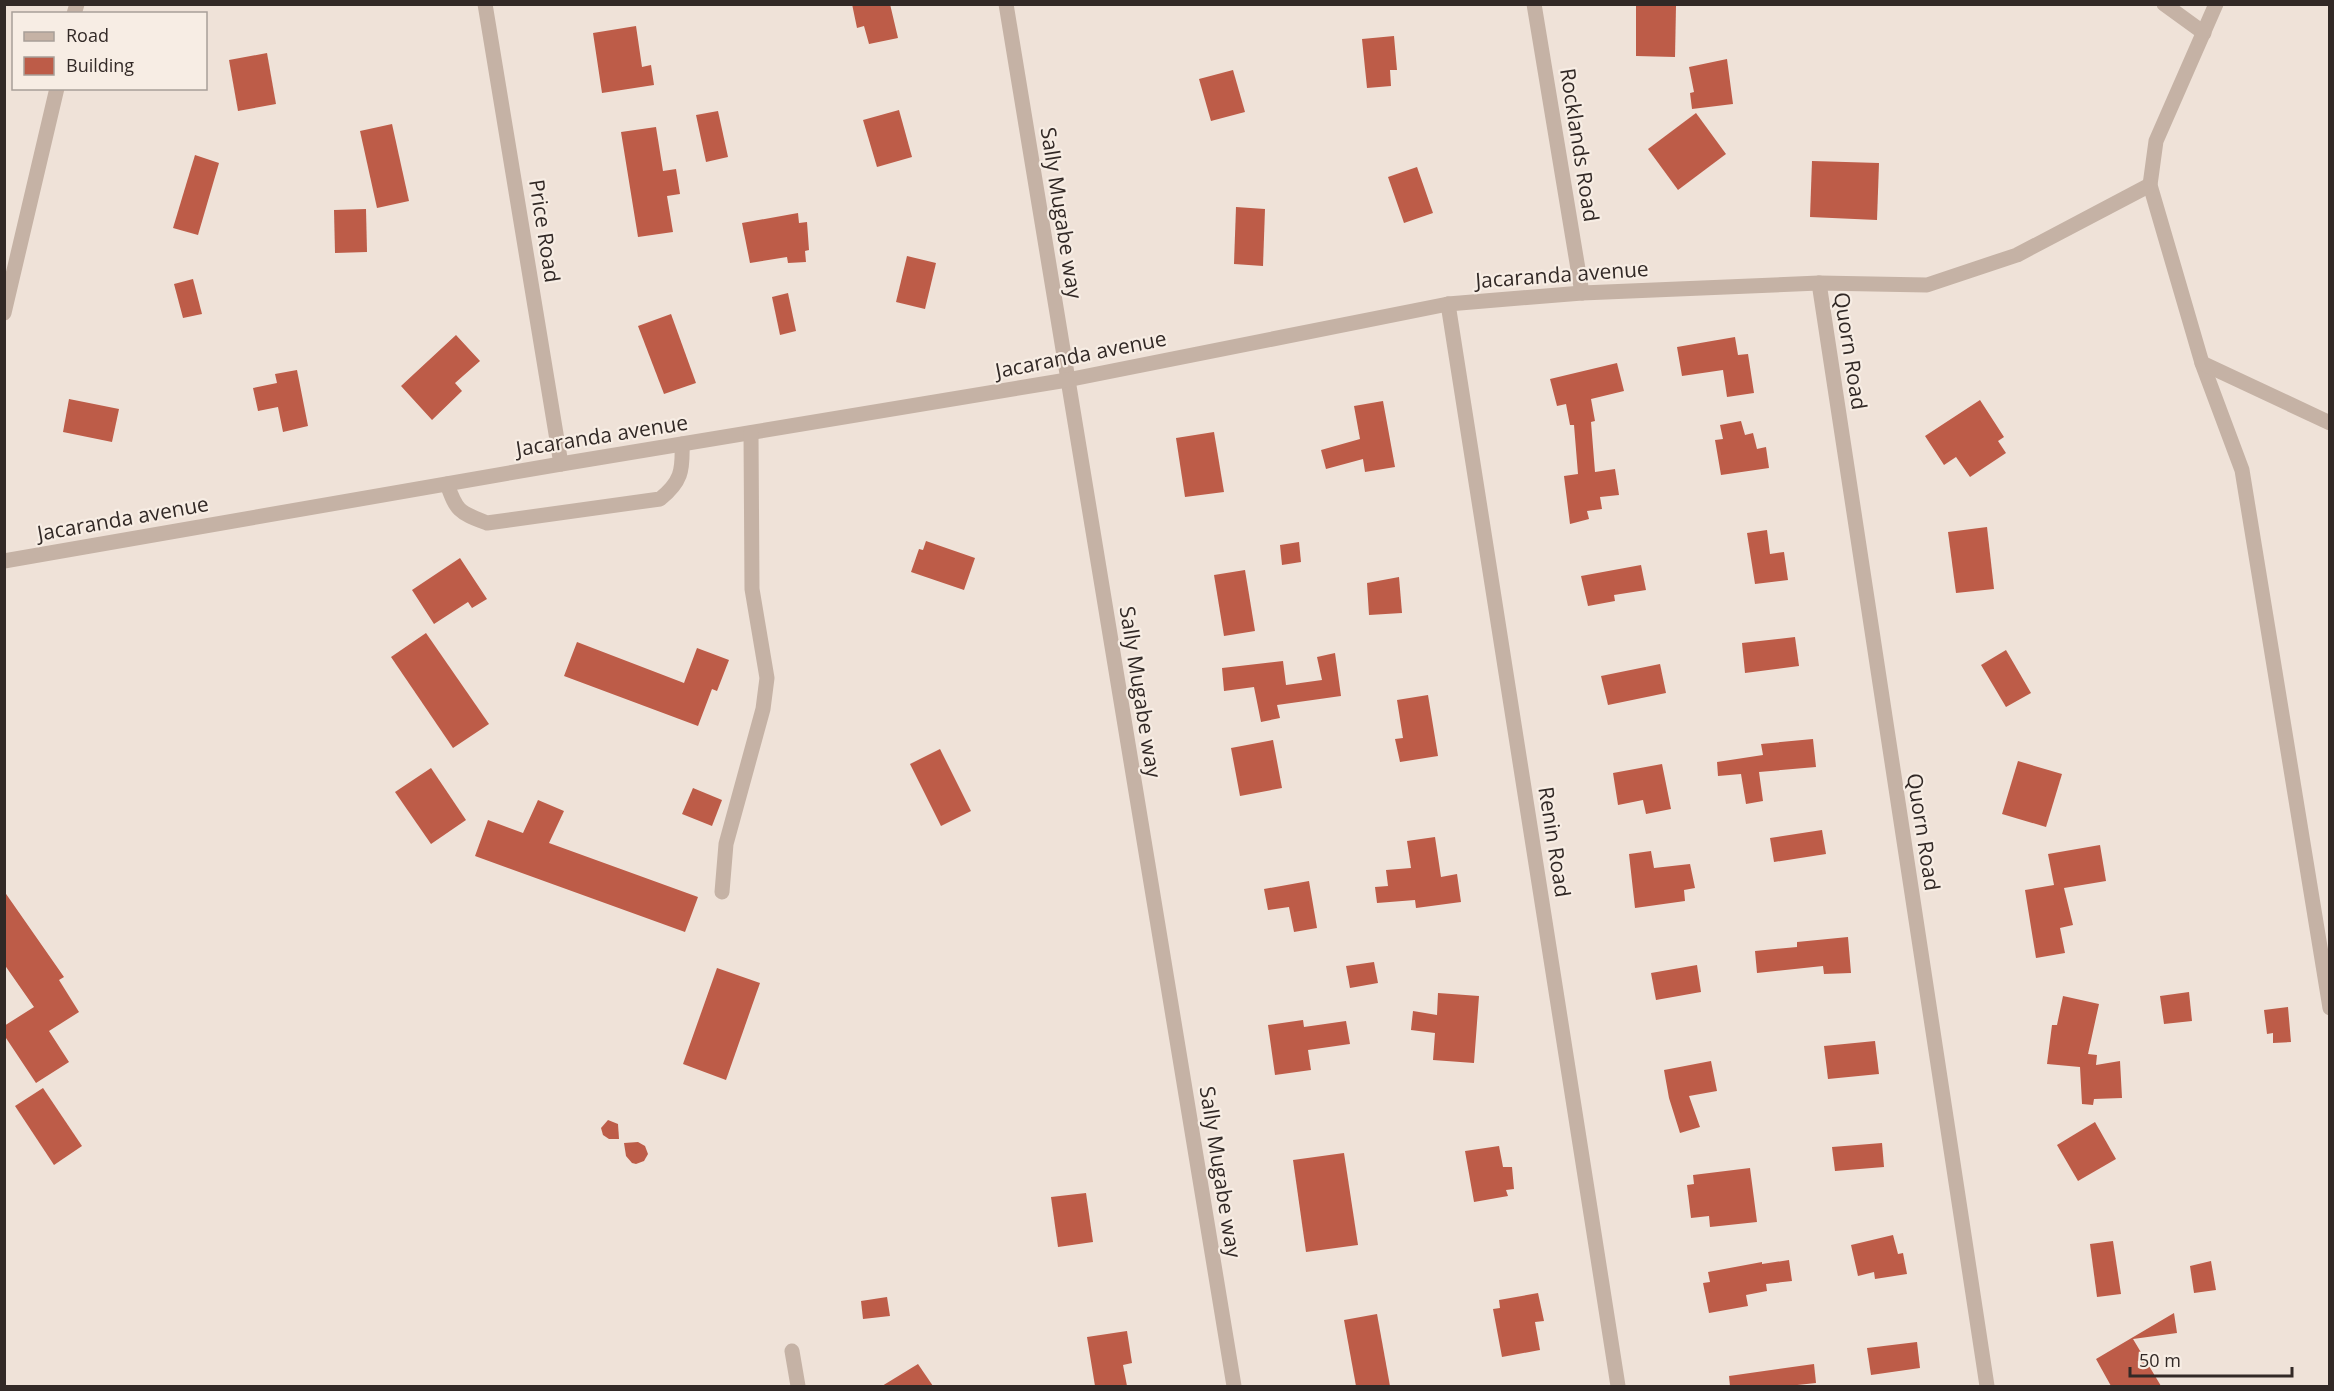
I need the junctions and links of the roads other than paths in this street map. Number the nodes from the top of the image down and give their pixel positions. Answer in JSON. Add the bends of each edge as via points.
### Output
{"nodes":[{"id":1,"x":485,"y":4,"type":"edge"},
{"id":2,"x":1006,"y":4,"type":"edge"},
{"id":3,"x":1534,"y":4,"type":"edge"},
{"id":4,"x":2164,"y":4,"type":"edge"},
{"id":5,"x":2216,"y":4,"type":"edge"},
{"id":6,"x":2204,"y":33,"type":"junction"},
{"id":7,"x":57,"y":90,"type":"edge"},
{"id":8,"x":2150,"y":185,"type":"junction"},
{"id":9,"x":1819,"y":283,"type":"junction"},
{"id":10,"x":1582,"y":293,"type":"junction"},
{"id":11,"x":1448,"y":304,"type":"junction"},
{"id":12,"x":4,"y":313,"type":"edge"},
{"id":13,"x":2202,"y":363,"type":"junction"},
{"id":14,"x":1067,"y":380,"type":"junction"},
{"id":15,"x":2330,"y":423,"type":"edge"},
{"id":16,"x":751,"y":433,"type":"junction"},
{"id":17,"x":682,"y":444,"type":"junction"},
{"id":18,"x":561,"y":464,"type":"junction"},
{"id":19,"x":447,"y":484,"type":"junction"},
{"id":20,"x":4,"y":561,"type":"edge"},
{"id":21,"x":722,"y":892,"type":"dead end"},
{"id":22,"x":2330,"y":1008,"type":"edge"},
{"id":23,"x":792,"y":1351,"type":"dead end"},
{"id":24,"x":798,"y":1386,"type":"edge"},
{"id":25,"x":1234,"y":1386,"type":"edge"},
{"id":26,"x":1618,"y":1386,"type":"edge"},
{"id":27,"x":1987,"y":1386,"type":"edge"}],
"edges":[{"from":1,"to":18,"type":"street","name":"Price Road"},
{"from":2,"to":14,"type":"street","name":"Sally Mugabe way"},
{"from":3,"to":10,"type":"street","name":"Rocklands Road"},
{"from":4,"to":6,"type":"street"},
{"from":5,"to":6,"type":"street"},
{"from":6,"to":8,"type":"street","via":[[2156,141]]},
{"from":7,"to":12,"type":"street"},
{"from":8,"to":9,"type":"street","name":"Jacaranda avenue","via":[[2017,255],[1927,285]]},
{"from":8,"to":13,"type":"street"},
{"from":9,"to":10,"type":"street","name":"Jacaranda avenue"},
{"from":9,"to":27,"type":"street","name":"Quorn Road"},
{"from":10,"to":11,"type":"street","name":"Jacaranda avenue"},
{"from":11,"to":14,"type":"street","name":"Jacaranda avenue"},
{"from":11,"to":26,"type":"street","name":"Renin Road"},
{"from":13,"to":15,"type":"street"},
{"from":13,"to":22,"type":"street","via":[[2242,470]]},
{"from":14,"to":16,"type":"street","name":"Jacaranda avenue"},
{"from":14,"to":25,"type":"street","name":"Sally Mugabe way"},
{"from":16,"to":17,"type":"street","name":"Jacaranda avenue"},
{"from":16,"to":21,"type":"street","via":[[753,589],[767,678],[763,709],[726,843]]},
{"from":17,"to":18,"type":"street","name":"Jacaranda avenue"},
{"from":17,"to":19,"type":"street","via":[[683,467],[674,488],[660,499],[487,523],[455,507]]},
{"from":18,"to":19,"type":"street","name":"Jacaranda avenue"},
{"from":19,"to":20,"type":"street","name":"Jacaranda avenue"},
{"from":23,"to":24,"type":"street"}]}
